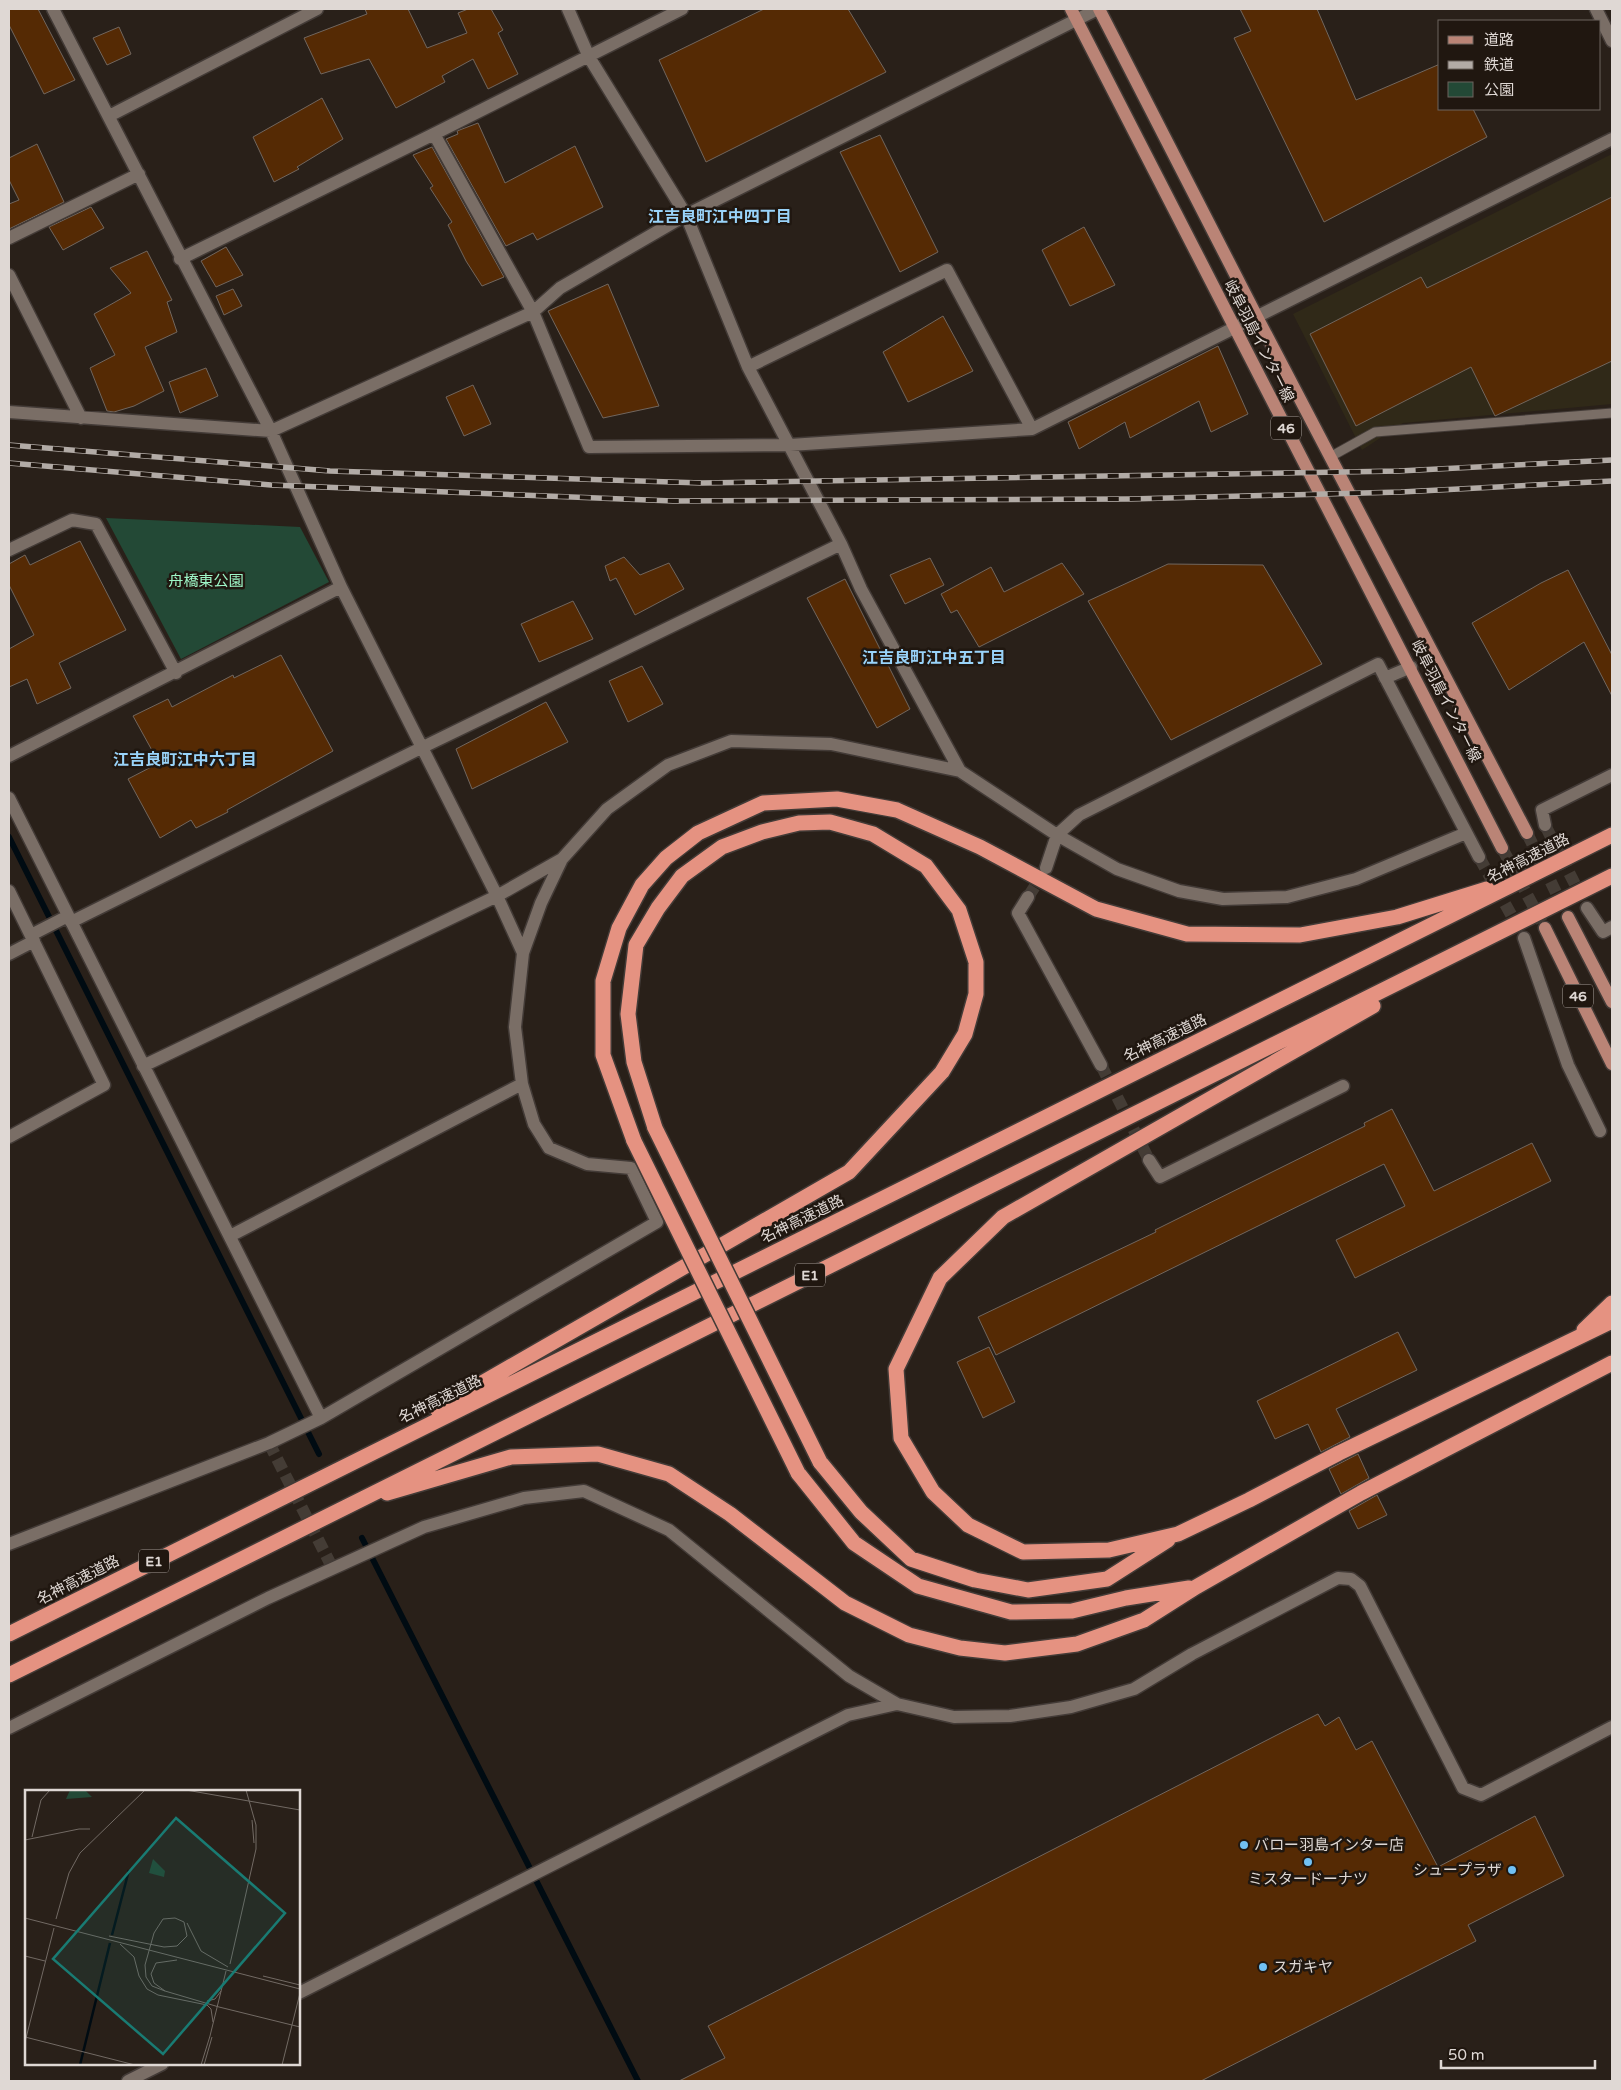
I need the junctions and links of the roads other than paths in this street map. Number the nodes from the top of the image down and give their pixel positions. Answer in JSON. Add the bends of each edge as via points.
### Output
{"nodes":[{"id":1,"x":53,"y":9,"type":"edge"},
{"id":2,"x":317,"y":9,"type":"edge"},
{"id":3,"x":568,"y":9,"type":"edge"},
{"id":4,"x":682,"y":9,"type":"edge"},
{"id":5,"x":1099,"y":9,"type":"edge"},
{"id":6,"x":1596,"y":9,"type":"edge"},
{"id":7,"x":1074,"y":14,"type":"edge"},
{"id":8,"x":1612,"y":41,"type":"edge"},
{"id":9,"x":589,"y":57,"type":"junction"},
{"id":10,"x":109,"y":116,"type":"junction"},
{"id":11,"x":434,"y":134,"type":"junction"},
{"id":12,"x":1612,"y":139,"type":"edge"},
{"id":13,"x":139,"y":174,"type":"junction"},
{"id":14,"x":686,"y":215,"type":"junction"},
{"id":15,"x":9,"y":238,"type":"edge"},
{"id":16,"x":180,"y":259,"type":"junction"},
{"id":17,"x":9,"y":275,"type":"edge"},
{"id":18,"x":533,"y":312,"type":"junction"},
{"id":19,"x":1256,"y":316,"type":"junction"},
{"id":20,"x":1234,"y":327,"type":"junction"},
{"id":21,"x":748,"y":368,"type":"junction"},
{"id":22,"x":9,"y":412,"type":"edge"},
{"id":23,"x":1612,"y":413,"type":"edge"},
{"id":24,"x":81,"y":418,"type":"junction"},
{"id":25,"x":1032,"y":429,"type":"junction"},
{"id":26,"x":271,"y":431,"type":"junction"},
{"id":27,"x":790,"y":445,"type":"junction"},
{"id":28,"x":1330,"y":457,"type":"junction"},
{"id":29,"x":841,"y":544,"type":"junction"},
{"id":30,"x":9,"y":550,"type":"edge"},
{"id":31,"x":341,"y":587,"type":"junction"},
{"id":32,"x":1411,"y":667,"type":"junction"},
{"id":33,"x":176,"y":673,"type":"junction"},
{"id":34,"x":1385,"y":678,"type":"junction"},
{"id":35,"x":421,"y":748,"type":"junction"},
{"id":36,"x":9,"y":756,"type":"edge"},
{"id":37,"x":960,"y":771,"type":"junction"},
{"id":38,"x":1612,"y":775,"type":"edge"},
{"id":39,"x":9,"y":798,"type":"edge"},
{"id":40,"x":1545,"y":825,"type":"tunnel mouth"},
{"id":41,"x":1466,"y":833,"type":"junction"},
{"id":42,"x":1527,"y":833,"type":"tunnel mouth"},
{"id":43,"x":1058,"y":835,"type":"junction"},
{"id":44,"x":1612,"y":835,"type":"edge"},
{"id":45,"x":1502,"y":848,"type":"tunnel mouth"},
{"id":46,"x":1479,"y":858,"type":"tunnel mouth"},
{"id":47,"x":562,"y":859,"type":"junction"},
{"id":48,"x":1046,"y":868,"type":"tunnel mouth"},
{"id":49,"x":1531,"y":876,"type":"junction"},
{"id":50,"x":1612,"y":876,"type":"edge"},
{"id":51,"x":9,"y":891,"type":"edge"},
{"id":52,"x":497,"y":896,"type":"junction"},
{"id":53,"x":1028,"y":897,"type":"tunnel mouth"},
{"id":54,"x":1586,"y":908,"type":"tunnel mouth"},
{"id":55,"x":1568,"y":917,"type":"tunnel mouth"},
{"id":56,"x":67,"y":919,"type":"junction"},
{"id":57,"x":1517,"y":924,"type":"junction"},
{"id":58,"x":1612,"y":927,"type":"edge"},
{"id":59,"x":1544,"y":928,"type":"tunnel mouth"},
{"id":60,"x":34,"y":936,"type":"junction"},
{"id":61,"x":1524,"y":938,"type":"tunnel mouth"},
{"id":62,"x":522,"y":953,"type":"junction"},
{"id":63,"x":9,"y":954,"type":"edge"},
{"id":64,"x":1612,"y":1002,"type":"edge"},
{"id":65,"x":1612,"y":1064,"type":"edge"},
{"id":66,"x":1101,"y":1065,"type":"tunnel mouth"},
{"id":67,"x":143,"y":1066,"type":"junction"},
{"id":68,"x":522,"y":1084,"type":"junction"},
{"id":69,"x":1343,"y":1086,"type":"dead end"},
{"id":70,"x":1600,"y":1131,"type":"dead end"},
{"id":71,"x":9,"y":1137,"type":"edge"},
{"id":72,"x":1149,"y":1160,"type":"tunnel mouth"},
{"id":73,"x":230,"y":1236,"type":"junction"},
{"id":74,"x":1612,"y":1302,"type":"edge"},
{"id":75,"x":1612,"y":1321,"type":"edge"},
{"id":76,"x":1576,"y":1338,"type":"junction"},
{"id":77,"x":1612,"y":1363,"type":"edge"},
{"id":78,"x":318,"y":1419,"type":"junction"},
{"id":79,"x":299,"y":1488,"type":"junction"},
{"id":80,"x":346,"y":1505,"type":"junction"},
{"id":81,"x":1178,"y":1534,"type":"junction"},
{"id":82,"x":9,"y":1544,"type":"edge"},
{"id":83,"x":1196,"y":1587,"type":"junction"},
{"id":84,"x":9,"y":1634,"type":"edge"},
{"id":85,"x":9,"y":1675,"type":"edge"},
{"id":86,"x":897,"y":1704,"type":"junction"},
{"id":87,"x":1612,"y":1727,"type":"edge"},
{"id":88,"x":9,"y":1728,"type":"edge"},
{"id":89,"x":300,"y":1992,"type":"edge"},
{"id":90,"x":160,"y":2065,"type":"edge"},
{"id":91,"x":128,"y":2081,"type":"edge"}],
"edges":[{"from":1,"to":10,"type":"street"},
{"from":2,"to":10,"type":"street"},
{"from":3,"to":9,"type":"street"},
{"from":4,"to":9,"type":"street"},
{"from":5,"to":7,"type":"street"},
{"from":5,"to":19,"type":"main road","name":"岐阜羽島インター線","number":"46"},
{"from":6,"to":8,"type":"street"},
{"from":7,"to":14,"type":"street"},
{"from":7,"to":20,"type":"main road","name":"岐阜羽島インター線","number":"46"},
{"from":9,"to":11,"type":"street"},
{"from":9,"to":14,"type":"street"},
{"from":10,"to":13,"type":"street"},
{"from":11,"to":16,"type":"street"},
{"from":11,"to":18,"type":"street"},
{"from":12,"to":19,"type":"street"},
{"from":13,"to":15,"type":"street"},
{"from":13,"to":16,"type":"street"},
{"from":14,"to":18,"type":"street","via":[[560,288]]},
{"from":14,"to":21,"type":"street"},
{"from":16,"to":26,"type":"street"},
{"from":17,"to":24,"type":"street"},
{"from":18,"to":26,"type":"street"},
{"from":18,"to":27,"type":"street","via":[[589,447]]},
{"from":19,"to":20,"type":"street"},
{"from":19,"to":28,"type":"main road","name":"岐阜羽島インター線","number":"46"},
{"from":20,"to":25,"type":"street"},
{"from":20,"to":32,"type":"main road","name":"岐阜羽島インター線","number":"46"},
{"from":21,"to":25,"type":"street","via":[[946,270]]},
{"from":21,"to":27,"type":"street"},
{"from":22,"to":24,"type":"street"},
{"from":23,"to":28,"type":"lane","via":[[1375,432]]},
{"from":24,"to":26,"type":"street"},
{"from":25,"to":27,"type":"street"},
{"from":26,"to":31,"type":"street"},
{"from":27,"to":29,"type":"street"},
{"from":28,"to":42,"type":"main road","name":"岐阜羽島インター線","number":"46"},
{"from":29,"to":35,"type":"street"},
{"from":29,"to":37,"type":"street","via":[[861,589]]},
{"from":30,"to":33,"type":"street","via":[[72,520],[96,524]]},
{"from":31,"to":33,"type":"street"},
{"from":31,"to":35,"type":"street"},
{"from":32,"to":34,"type":"street"},
{"from":32,"to":45,"type":"main road","name":"岐阜羽島インター線","number":"46"},
{"from":33,"to":36,"type":"street"},
{"from":34,"to":41,"type":"street"},
{"from":34,"to":43,"type":"street","via":[[1378,664],[1079,815]]},
{"from":35,"to":52,"type":"street"},
{"from":35,"to":56,"type":"street"},
{"from":37,"to":43,"type":"street"},
{"from":37,"to":47,"type":"street","via":[[831,744],[731,741],[668,765],[606,810]]},
{"from":38,"to":40,"type":"street","via":[[1542,810]]},
{"from":39,"to":56,"type":"street"},
{"from":41,"to":43,"type":"street","via":[[1356,879],[1287,897],[1223,899],[1179,891],[1117,869]]},
{"from":41,"to":46,"type":"street"},
{"from":43,"to":48,"type":"street"},
{"from":44,"to":49,"type":"highway","name":"名神高速道路","number":"E1"},
{"from":47,"to":52,"type":"street"},
{"from":47,"to":62,"type":"street"},
{"from":49,"to":79,"type":"highway","name":"名神高速道路","number":"E1"},
{"from":49,"to":83,"type":"highway","bridge":true,"via":[[1397,918],[1300,935],[1187,934],[1096,909],[980,847],[897,810],[837,799],[763,803],[698,833],[666,858],[642,885],[619,928],[604,981],[604,1054],[634,1141],[798,1473],[854,1543],[918,1586],[1012,1612],[1072,1611],[1126,1598]]},
{"from":50,"to":57,"type":"highway","number":"E1"},
{"from":51,"to":60,"type":"street"},
{"from":52,"to":62,"type":"street"},
{"from":52,"to":67,"type":"street"},
{"from":53,"to":66,"type":"street","via":[[1018,912]]},
{"from":54,"to":58,"type":"street","via":[[1602,932]]},
{"from":55,"to":64,"type":"main road","number":"46"},
{"from":56,"to":60,"type":"street"},
{"from":56,"to":67,"type":"street"},
{"from":57,"to":80,"type":"highway","number":"E1"},
{"from":57,"to":81,"type":"highway","via":[[1003,1217],[940,1278],[896,1369],[901,1438],[933,1492],[968,1525],[1023,1552],[1109,1550]]},
{"from":59,"to":65,"type":"main road","number":"46"},
{"from":60,"to":63,"type":"street"},
{"from":60,"to":71,"type":"street","via":[[104,1085]]},
{"from":61,"to":70,"type":"street","via":[[1568,1065]]},
{"from":62,"to":68,"type":"street","via":[[514,1027]]},
{"from":67,"to":73,"type":"street"},
{"from":68,"to":73,"type":"street"},
{"from":68,"to":78,"type":"street","via":[[534,1124],[549,1148],[587,1164],[631,1168],[657,1222]]},
{"from":69,"to":72,"type":"street","via":[[1160,1177]]},
{"from":73,"to":78,"type":"street"},
{"from":74,"to":76,"type":"highway"},
{"from":75,"to":76,"type":"highway"},
{"from":76,"to":81,"type":"highway"},
{"from":77,"to":83,"type":"highway","via":[[1362,1493]]},
{"from":78,"to":82,"type":"street","via":[[269,1443]]},
{"from":79,"to":81,"type":"highway","bridge":true,"via":[[849,1172],[942,1072],[965,1034],[976,994],[976,962],[959,910],[926,866],[873,834],[830,822],[799,823],[722,847],[682,876],[636,945],[628,1014],[634,1062],[656,1128],[820,1462],[861,1512],[911,1559],[975,1580],[1028,1590],[1107,1579]]},
{"from":79,"to":84,"type":"highway","name":"名神高速道路","number":"E1"},
{"from":80,"to":83,"type":"highway","via":[[511,1457],[598,1454],[668,1474],[730,1514],[845,1604],[909,1634],[960,1648],[1005,1653],[1077,1644],[1144,1620]]},
{"from":80,"to":85,"type":"highway","number":"E1"},
{"from":86,"to":87,"type":"street","via":[[954,1717],[1010,1716],[1071,1707],[1134,1689],[1192,1654],[1338,1578],[1344,1578],[1360,1586],[1463,1788],[1481,1795]]},
{"from":86,"to":88,"type":"street","via":[[849,1676],[669,1530],[584,1491],[524,1498],[424,1527],[268,1598]]},
{"from":86,"to":89,"type":"street","via":[[848,1715]]},
{"from":90,"to":91,"type":"street"}]}
